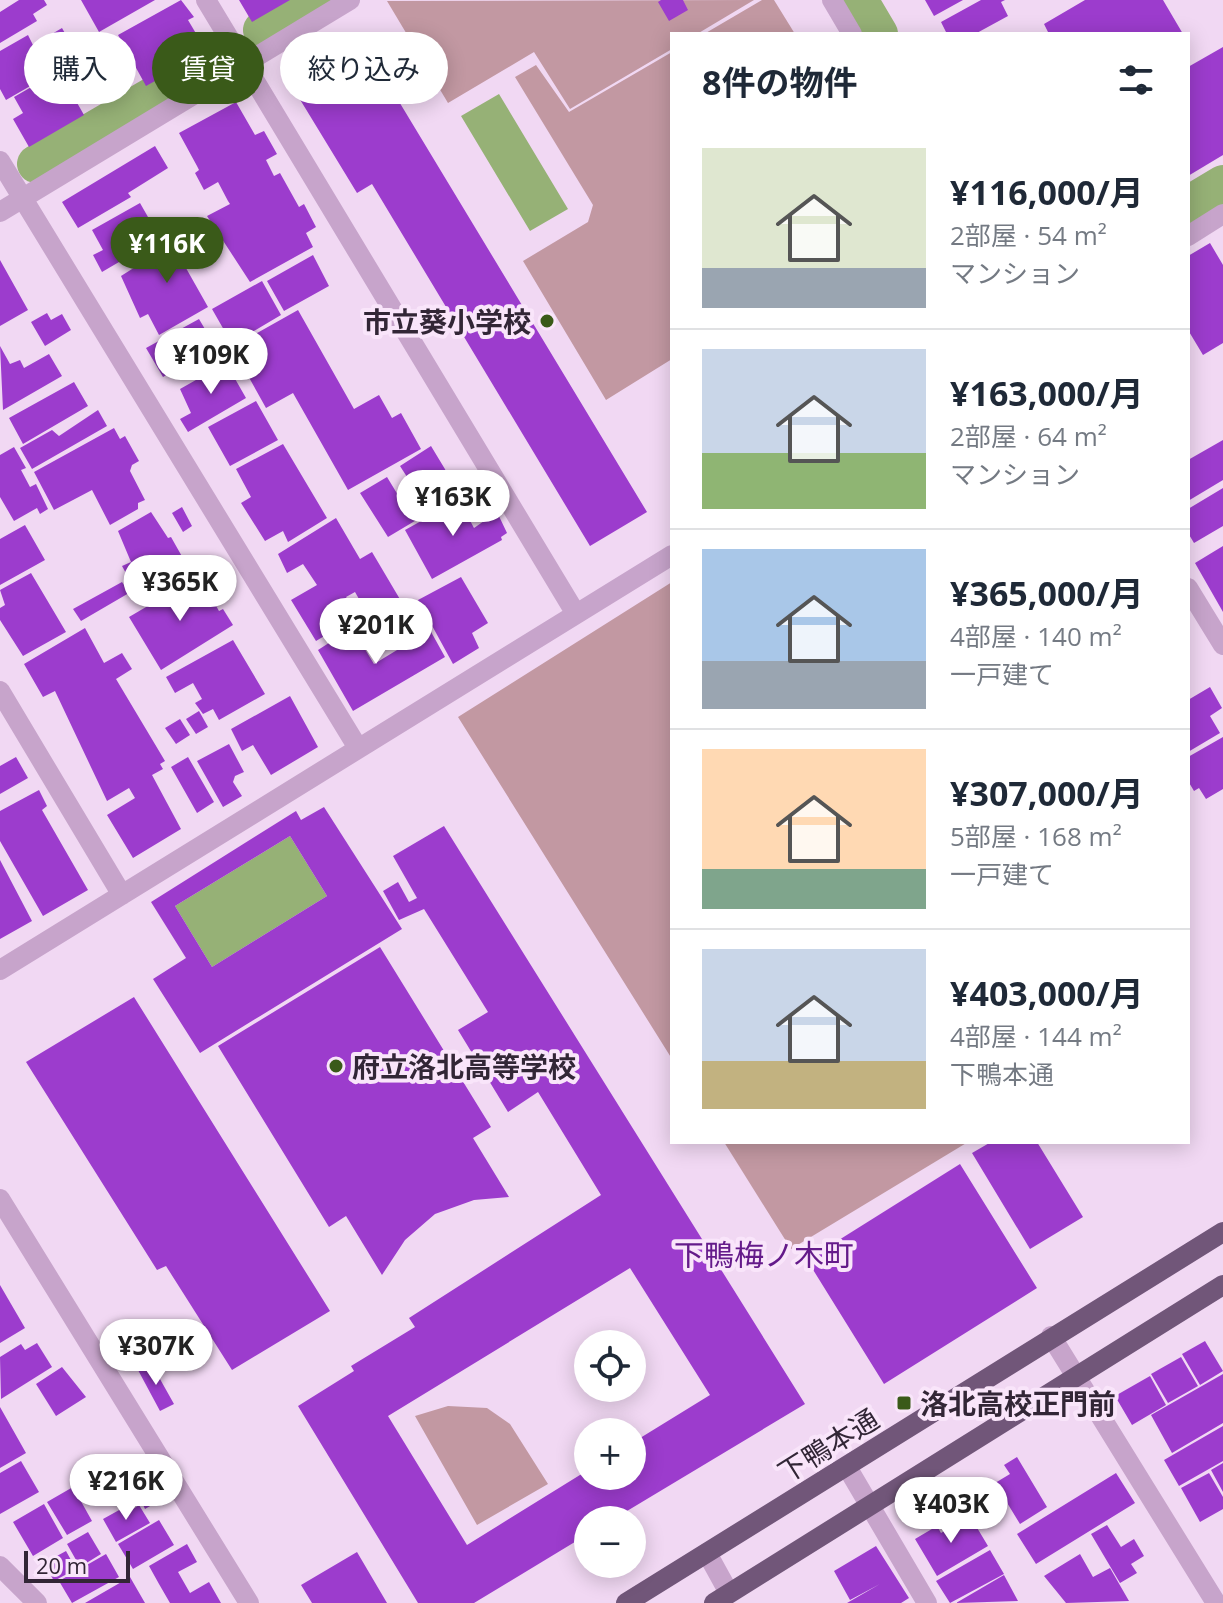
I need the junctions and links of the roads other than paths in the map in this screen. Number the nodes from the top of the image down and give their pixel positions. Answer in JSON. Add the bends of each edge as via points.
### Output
{"nodes":[{"id":1,"x":206,"y":0,"type":"edge"},
{"id":2,"x":350,"y":0,"type":"edge"},
{"id":3,"x":832,"y":0,"type":"edge"},
{"id":4,"x":225,"y":32,"type":"edge"},
{"id":5,"x":851,"y":32,"type":"edge"},
{"id":6,"x":264,"y":52,"type":"edge"},
{"id":7,"x":264,"y":97,"type":"edge"},
{"id":8,"x":178,"y":104,"type":"edge"},
{"id":9,"x":0,"y":161,"type":"edge"},
{"id":10,"x":22,"y":198,"type":"junction"},
{"id":11,"x":0,"y":212,"type":"edge"},
{"id":12,"x":1223,"y":214,"type":"edge"},
{"id":13,"x":1190,"y":235,"type":"edge"},
{"id":14,"x":670,"y":556,"type":"edge"},
{"id":15,"x":1190,"y":591,"type":"edge"},
{"id":16,"x":576,"y":614,"type":"junction"},
{"id":17,"x":1223,"y":645,"type":"edge"},
{"id":18,"x":0,"y":691,"type":"edge"},
{"id":19,"x":358,"y":748,"type":"junction"},
{"id":20,"x":122,"y":895,"type":"junction"},
{"id":21,"x":0,"y":970,"type":"edge"},
{"id":22,"x":0,"y":1199,"type":"edge"},
{"id":23,"x":1223,"y":1232,"type":"edge"},
{"id":24,"x":1223,"y":1285,"type":"edge"},
{"id":25,"x":1051,"y":1336,"type":"junction"},
{"id":26,"x":1076,"y":1375,"type":"junction"},
{"id":27,"x":847,"y":1467,"type":"junction"},
{"id":28,"x":869,"y":1505,"type":"junction"},
{"id":29,"x":707,"y":1553,"type":"junction"},
{"id":30,"x":0,"y":1566,"type":"edge"},
{"id":31,"x":722,"y":1598,"type":"edge"},
{"id":32,"x":37,"y":1603,"type":"edge"},
{"id":33,"x":249,"y":1603,"type":"edge"},
{"id":34,"x":626,"y":1603,"type":"edge"},
{"id":35,"x":927,"y":1603,"type":"edge"},
{"id":36,"x":1216,"y":1603,"type":"edge"}],
"edges":[{"from":1,"to":4,"type":"street"},
{"from":2,"to":6,"type":"street"},
{"from":3,"to":5,"type":"street"},
{"from":7,"to":16,"type":"street"},
{"from":8,"to":10,"type":"street"},
{"from":9,"to":10,"type":"street"},
{"from":10,"to":11,"type":"street"},
{"from":10,"to":19,"type":"street"},
{"from":12,"to":13,"type":"street"},
{"from":14,"to":16,"type":"street"},
{"from":15,"to":17,"type":"street"},
{"from":16,"to":19,"type":"street"},
{"from":18,"to":20,"type":"street"},
{"from":19,"to":20,"type":"street"},
{"from":20,"to":21,"type":"street"},
{"from":22,"to":33,"type":"street"},
{"from":23,"to":25,"type":"main road","name":"下鴨本通"},
{"from":24,"to":26,"type":"main road"},
{"from":25,"to":26,"type":"street"},
{"from":25,"to":27,"type":"main road","name":"下鴨本通"},
{"from":26,"to":28,"type":"main road"},
{"from":26,"to":36,"type":"street"},
{"from":27,"to":28,"type":"street"},
{"from":27,"to":29,"type":"main road","name":"下鴨本通"},
{"from":28,"to":31,"type":"main road"},
{"from":28,"to":35,"type":"street"},
{"from":29,"to":31,"type":"street"},
{"from":29,"to":34,"type":"main road","name":"下鴨本通"},
{"from":30,"to":32,"type":"street"}]}
